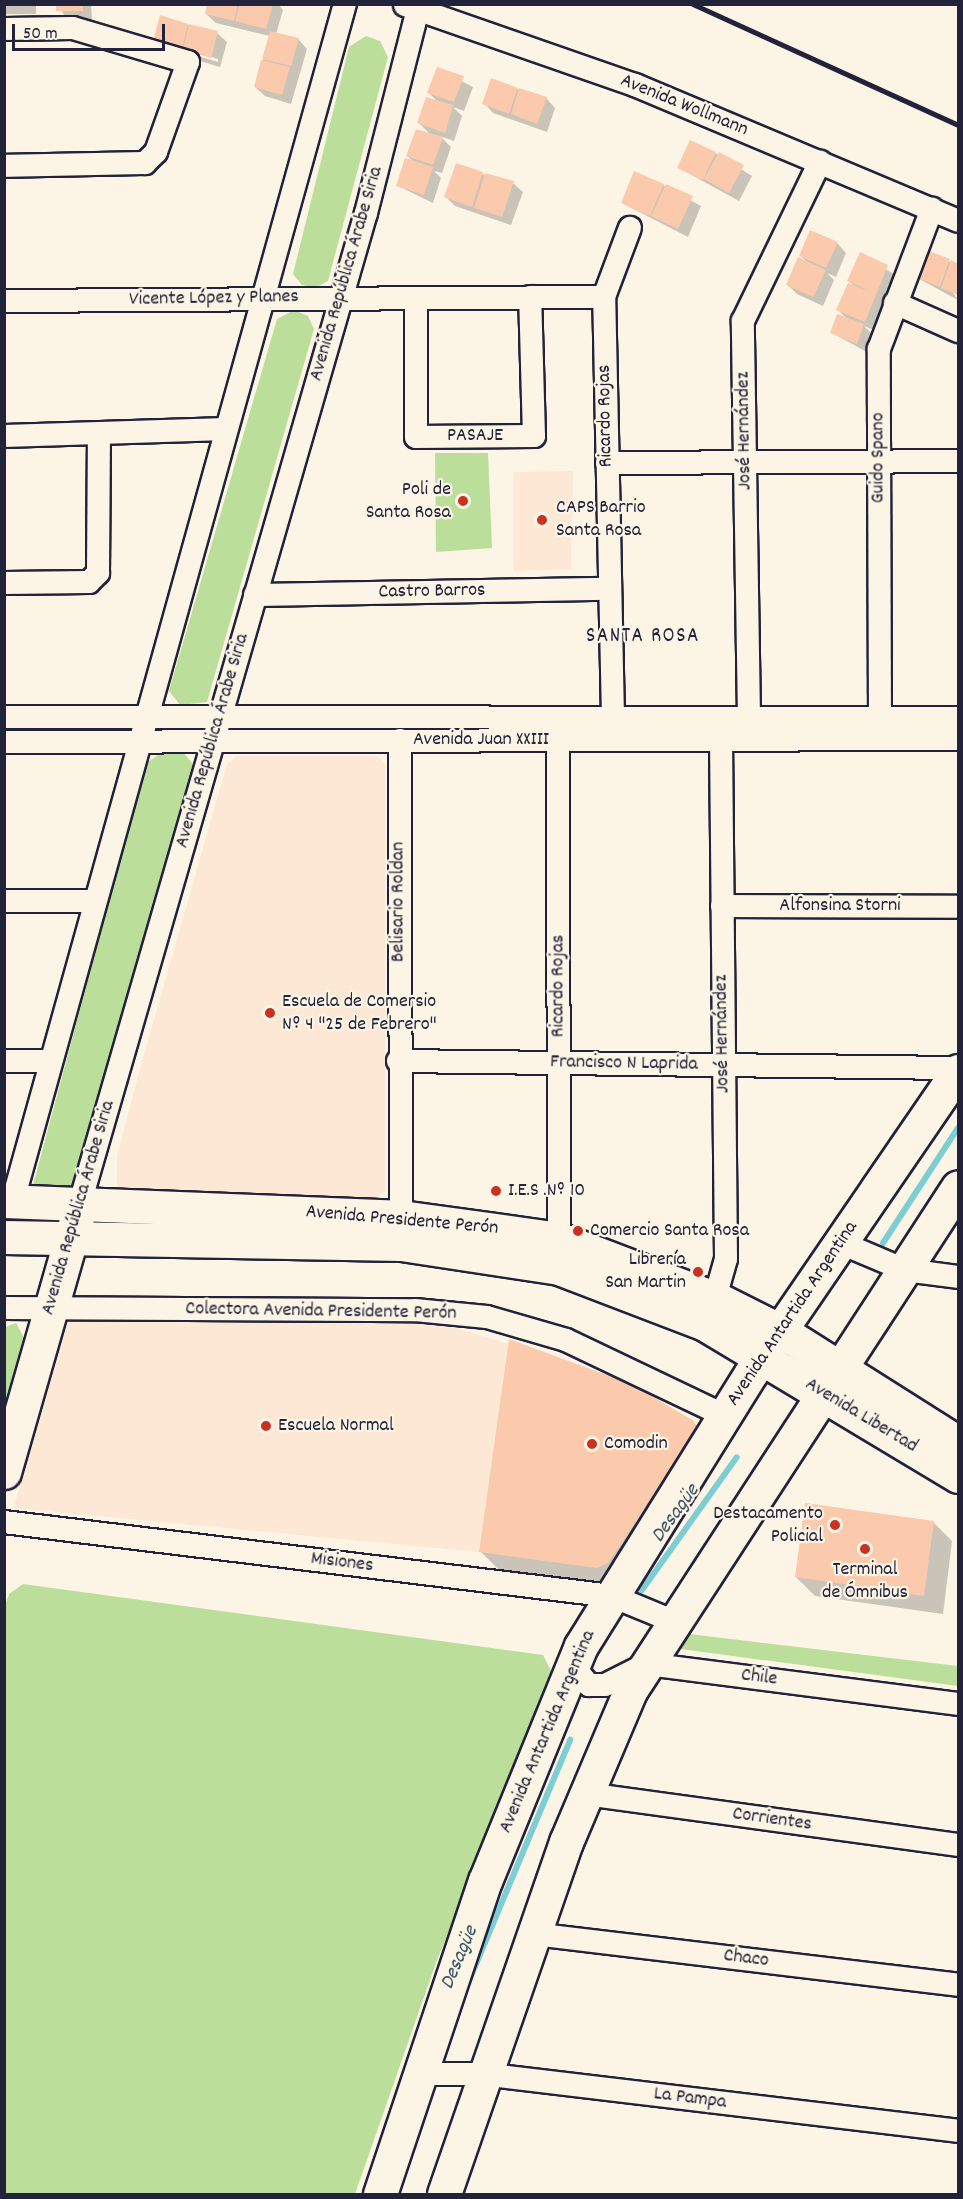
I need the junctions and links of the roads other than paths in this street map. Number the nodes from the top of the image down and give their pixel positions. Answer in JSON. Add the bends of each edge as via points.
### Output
{"nodes":[{"id":1,"x":345,"y":4,"type":"edge"},
{"id":2,"x":410,"y":7,"type":"edge"},
{"id":3,"x":4,"y":28,"type":"edge"},
{"id":4,"x":820,"y":162,"type":"junction"},
{"id":5,"x":4,"y":166,"type":"edge"},
{"id":6,"x":932,"y":208,"type":"junction"},
{"id":7,"x":958,"y":221,"type":"edge"},
{"id":8,"x":630,"y":228,"type":"dead end"},
{"id":9,"x":530,"y":297,"type":"junction"},
{"id":10,"x":604,"y":297,"type":"junction"},
{"id":11,"x":341,"y":298,"type":"junction"},
{"id":12,"x":416,"y":298,"type":"junction"},
{"id":13,"x":261,"y":300,"type":"junction"},
{"id":14,"x":4,"y":301,"type":"edge"},
{"id":15,"x":895,"y":303,"type":"junction"},
{"id":16,"x":958,"y":331,"type":"edge"},
{"id":17,"x":226,"y":429,"type":"junction"},
{"id":18,"x":99,"y":435,"type":"junction"},
{"id":19,"x":4,"y":436,"type":"edge"},
{"id":20,"x":879,"y":461,"type":"junction"},
{"id":21,"x":958,"y":461,"type":"edge"},
{"id":22,"x":745,"y":462,"type":"junction"},
{"id":23,"x":607,"y":463,"type":"junction"},
{"id":24,"x":4,"y":583,"type":"edge"},
{"id":25,"x":610,"y":589,"type":"junction"},
{"id":26,"x":255,"y":595,"type":"junction"},
{"id":27,"x":4,"y":717,"type":"edge"},
{"id":28,"x":146,"y":717,"type":"junction"},
{"id":29,"x":219,"y":718,"type":"junction"},
{"id":30,"x":613,"y":718,"type":"junction"},
{"id":31,"x":749,"y":718,"type":"junction"},
{"id":32,"x":880,"y":718,"type":"junction"},
{"id":33,"x":958,"y":718,"type":"edge"},
{"id":34,"x":958,"y":739,"type":"edge"},
{"id":35,"x":400,"y":740,"type":"junction"},
{"id":36,"x":558,"y":740,"type":"junction"},
{"id":37,"x":721,"y":740,"type":"junction"},
{"id":38,"x":140,"y":741,"type":"junction"},
{"id":39,"x":213,"y":741,"type":"junction"},
{"id":40,"x":4,"y":742,"type":"edge"},
{"id":41,"x":4,"y":901,"type":"edge"},
{"id":42,"x":95,"y":901,"type":"junction"},
{"id":43,"x":722,"y":906,"type":"junction"},
{"id":44,"x":958,"y":907,"type":"edge"},
{"id":45,"x":4,"y":1061,"type":"edge"},
{"id":46,"x":51,"y":1061,"type":"junction"},
{"id":47,"x":398,"y":1061,"type":"junction"},
{"id":48,"x":559,"y":1063,"type":"junction"},
{"id":49,"x":724,"y":1065,"type":"junction"},
{"id":50,"x":958,"y":1070,"type":"edge"},
{"id":51,"x":958,"y":1187,"type":"edge"},
{"id":52,"x":81,"y":1203,"type":"junction"},
{"id":53,"x":7,"y":1211,"type":"edge"},
{"id":54,"x":401,"y":1231,"type":"junction"},
{"id":55,"x":4,"y":1237,"type":"edge"},
{"id":56,"x":70,"y":1238,"type":"junction"},
{"id":57,"x":841,"y":1243,"type":"junction"},
{"id":58,"x":559,"y":1253,"type":"junction"},
{"id":59,"x":905,"y":1270,"type":"junction"},
{"id":60,"x":958,"y":1277,"type":"edge"},
{"id":61,"x":4,"y":1308,"type":"edge"},
{"id":62,"x":51,"y":1308,"type":"junction"},
{"id":63,"x":712,"y":1312,"type":"junction"},
{"id":64,"x":772,"y":1344,"type":"junction"},
{"id":65,"x":832,"y":1381,"type":"junction"},
{"id":66,"x":725,"y":1416,"type":"junction"},
{"id":67,"x":958,"y":1443,"type":"edge"},
{"id":68,"x":4,"y":1472,"type":"edge"},
{"id":69,"x":958,"y":1476,"type":"edge"},
{"id":70,"x":4,"y":1522,"type":"edge"},
{"id":71,"x":612,"y":1596,"type":"junction"},
{"id":72,"x":675,"y":1622,"type":"junction"},
{"id":73,"x":647,"y":1664,"type":"junction"},
{"id":74,"x":573,"y":1666,"type":"junction"},
{"id":75,"x":958,"y":1704,"type":"edge"},
{"id":76,"x":586,"y":1794,"type":"junction"},
{"id":77,"x":958,"y":1845,"type":"edge"},
{"id":78,"x":533,"y":1934,"type":"junction"},
{"id":79,"x":958,"y":1985,"type":"edge"},
{"id":80,"x":420,"y":2074,"type":"junction"},
{"id":81,"x":482,"y":2074,"type":"junction"},
{"id":82,"x":958,"y":2125,"type":"edge"},
{"id":83,"x":380,"y":2194,"type":"edge"},
{"id":84,"x":444,"y":2194,"type":"edge"}],
"edges":[{"from":1,"to":13,"type":"street"},
{"from":2,"to":4,"type":"street","name":"Avenida Wollmann","via":[[635,85]]},
{"from":2,"to":11,"type":"street","name":"Avenida República Árabe Siria"},
{"from":3,"to":5,"type":"street","via":[[73,28],[188,62],[156,152],[145,163]]},
{"from":4,"to":6,"type":"street","name":"Avenida Wollmann"},
{"from":4,"to":22,"type":"street","name":"José Hernández","via":[[743,321]]},
{"from":6,"to":7,"type":"street","name":"Avenida Wollmann"},
{"from":6,"to":15,"type":"street","name":"Guido Spano"},
{"from":8,"to":10,"type":"street","name":"Ricardo Rojas"},
{"from":9,"to":10,"type":"street","name":"Vicente López y Planes"},
{"from":9,"to":12,"type":"street","name":"Vicente López y Planes"},
{"from":9,"to":12,"type":"street","name":"PASAJE","via":[[534,436],[416,436]]},
{"from":10,"to":23,"type":"street","name":"Ricardo Rojas"},
{"from":11,"to":12,"type":"street","name":"Vicente López y Planes"},
{"from":11,"to":13,"type":"street","name":"Vicente López y Planes"},
{"from":11,"to":26,"type":"street","name":"Avenida República Árabe Siria"},
{"from":13,"to":14,"type":"street","name":"Vicente López y Planes"},
{"from":13,"to":17,"type":"street"},
{"from":15,"to":16,"type":"street"},
{"from":15,"to":20,"type":"street","name":"Guido Spano","via":[[879,349]]},
{"from":17,"to":18,"type":"street"},
{"from":17,"to":28,"type":"street"},
{"from":18,"to":19,"type":"street"},
{"from":18,"to":24,"type":"street","via":[[98,573],[89,582]]},
{"from":20,"to":21,"type":"street"},
{"from":20,"to":22,"type":"street"},
{"from":20,"to":32,"type":"street","name":"Guido Spano"},
{"from":22,"to":23,"type":"street"},
{"from":22,"to":31,"type":"street","name":"José Hernández"},
{"from":23,"to":25,"type":"street","name":"Ricardo Rojas"},
{"from":25,"to":26,"type":"street","name":"Castro Barros"},
{"from":25,"to":30,"type":"street","name":"Ricardo Rojas"},
{"from":26,"to":29,"type":"street","name":"Avenida República Árabe Siria"},
{"from":27,"to":28,"type":"street","name":"Avenida Juan XXIII"},
{"from":28,"to":29,"type":"street","name":"Avenida Juan XXIII"},
{"from":28,"to":38,"type":"street"},
{"from":29,"to":30,"type":"street","name":"Avenida Juan XXIII"},
{"from":29,"to":39,"type":"street","name":"Avenida República Árabe Siria"},
{"from":30,"to":31,"type":"street","name":"Avenida Juan XXIII"},
{"from":31,"to":32,"type":"street","name":"Avenida Juan XXIII"},
{"from":32,"to":33,"type":"street","name":"Avenida Juan XXIII"},
{"from":34,"to":37,"type":"street","name":"Avenida Juan XXIII"},
{"from":35,"to":36,"type":"street","name":"Avenida Juan XXIII"},
{"from":35,"to":39,"type":"street","name":"Avenida Juan XXIII"},
{"from":35,"to":47,"type":"street","name":"Belisario Roldan"},
{"from":36,"to":37,"type":"street","name":"Avenida Juan XXIII"},
{"from":36,"to":48,"type":"street","name":"Ricardo Rojas"},
{"from":37,"to":43,"type":"street","name":"José Hernández"},
{"from":38,"to":39,"type":"street","name":"Avenida Juan XXIII"},
{"from":38,"to":40,"type":"street","name":"Avenida Juan XXIII"},
{"from":38,"to":42,"type":"street"},
{"from":39,"to":52,"type":"street","name":"Avenida República Árabe Siria"},
{"from":41,"to":42,"type":"street"},
{"from":42,"to":46,"type":"street"},
{"from":43,"to":44,"type":"street","name":"Alfonsina Storni"},
{"from":43,"to":49,"type":"street","name":"José Hernández"},
{"from":45,"to":46,"type":"street"},
{"from":46,"to":53,"type":"street"},
{"from":47,"to":48,"type":"street","name":"Francisco N Laprida"},
{"from":47,"to":54,"type":"street","name":"Belisario Roldan"},
{"from":48,"to":49,"type":"street","name":"Francisco N Laprida"},
{"from":48,"to":58,"type":"street","name":"Ricardo Rojas"},
{"from":49,"to":50,"type":"street","name":"Francisco N Laprida"},
{"from":49,"to":63,"type":"street","name":"José Hernández","via":[[726,1259]]},
{"from":50,"to":57,"type":"street","name":"Avenida Antartida Argentina"},
{"from":51,"to":59,"type":"street"},
{"from":52,"to":53,"type":"street","name":"Avenida Presidente Perón"},
{"from":52,"to":54,"type":"street","name":"Avenida Presidente Perón"},
{"from":52,"to":56,"type":"street","name":"Avenida República Árabe Siria"},
{"from":54,"to":56,"type":"street","name":"Avenida Presidente Perón"},
{"from":54,"to":58,"type":"street","name":"Avenida Presidente Perón"},
{"from":55,"to":56,"type":"street","name":"Avenida Presidente Perón"},
{"from":56,"to":62,"type":"street","name":"Avenida República Árabe Siria"},
{"from":57,"to":59,"type":"street"},
{"from":57,"to":64,"type":"street","name":"Avenida Antartida Argentina"},
{"from":58,"to":63,"type":"street","name":"Avenida Presidente Perón"},
{"from":59,"to":60,"type":"street"},
{"from":59,"to":65,"type":"street"},
{"from":61,"to":62,"type":"street","name":"Colectora Avenida Presidente Perón"},
{"from":62,"to":66,"type":"street","name":"Colectora Avenida Presidente Perón","via":[[415,1310],[487,1317],[566,1340]]},
{"from":62,"to":68,"type":"street","name":"Avenida República Árabe Siria"},
{"from":63,"to":64,"type":"street","name":"Avenida Presidente Perón"},
{"from":64,"to":65,"type":"street","name":"Avenida Libertad"},
{"from":64,"to":66,"type":"street","name":"Avenida Antartida Argentina"},
{"from":65,"to":67,"type":"street","name":"Avenida Libertad"},
{"from":65,"to":69,"type":"street","name":"Avenida Libertad"},
{"from":65,"to":72,"type":"street"},
{"from":66,"to":71,"type":"street","name":"Avenida Antartida Argentina"},
{"from":70,"to":71,"type":"street","name":"Misiones"},
{"from":71,"to":72,"type":"street","name":"Misiones"},
{"from":71,"to":74,"type":"street","name":"Avenida Antartida Argentina"},
{"from":72,"to":73,"type":"street"},
{"from":73,"to":74,"type":"street","via":[[605,1685],[589,1685]]},
{"from":73,"to":75,"type":"street","name":"Chile"},
{"from":73,"to":76,"type":"street","via":[[630,1691]]},
{"from":74,"to":80,"type":"street","name":"Avenida Antartida Argentina","via":[[485,1881]]},
{"from":76,"to":77,"type":"street","name":"Corrientes"},
{"from":76,"to":78,"type":"street"},
{"from":78,"to":79,"type":"street","name":"Chaco"},
{"from":78,"to":81,"type":"street"},
{"from":80,"to":81,"type":"street","name":"La Pampa"},
{"from":80,"to":83,"type":"street","name":"Avenida Antartida Argentina"},
{"from":81,"to":82,"type":"street","name":"La Pampa"},
{"from":81,"to":84,"type":"street"}]}
